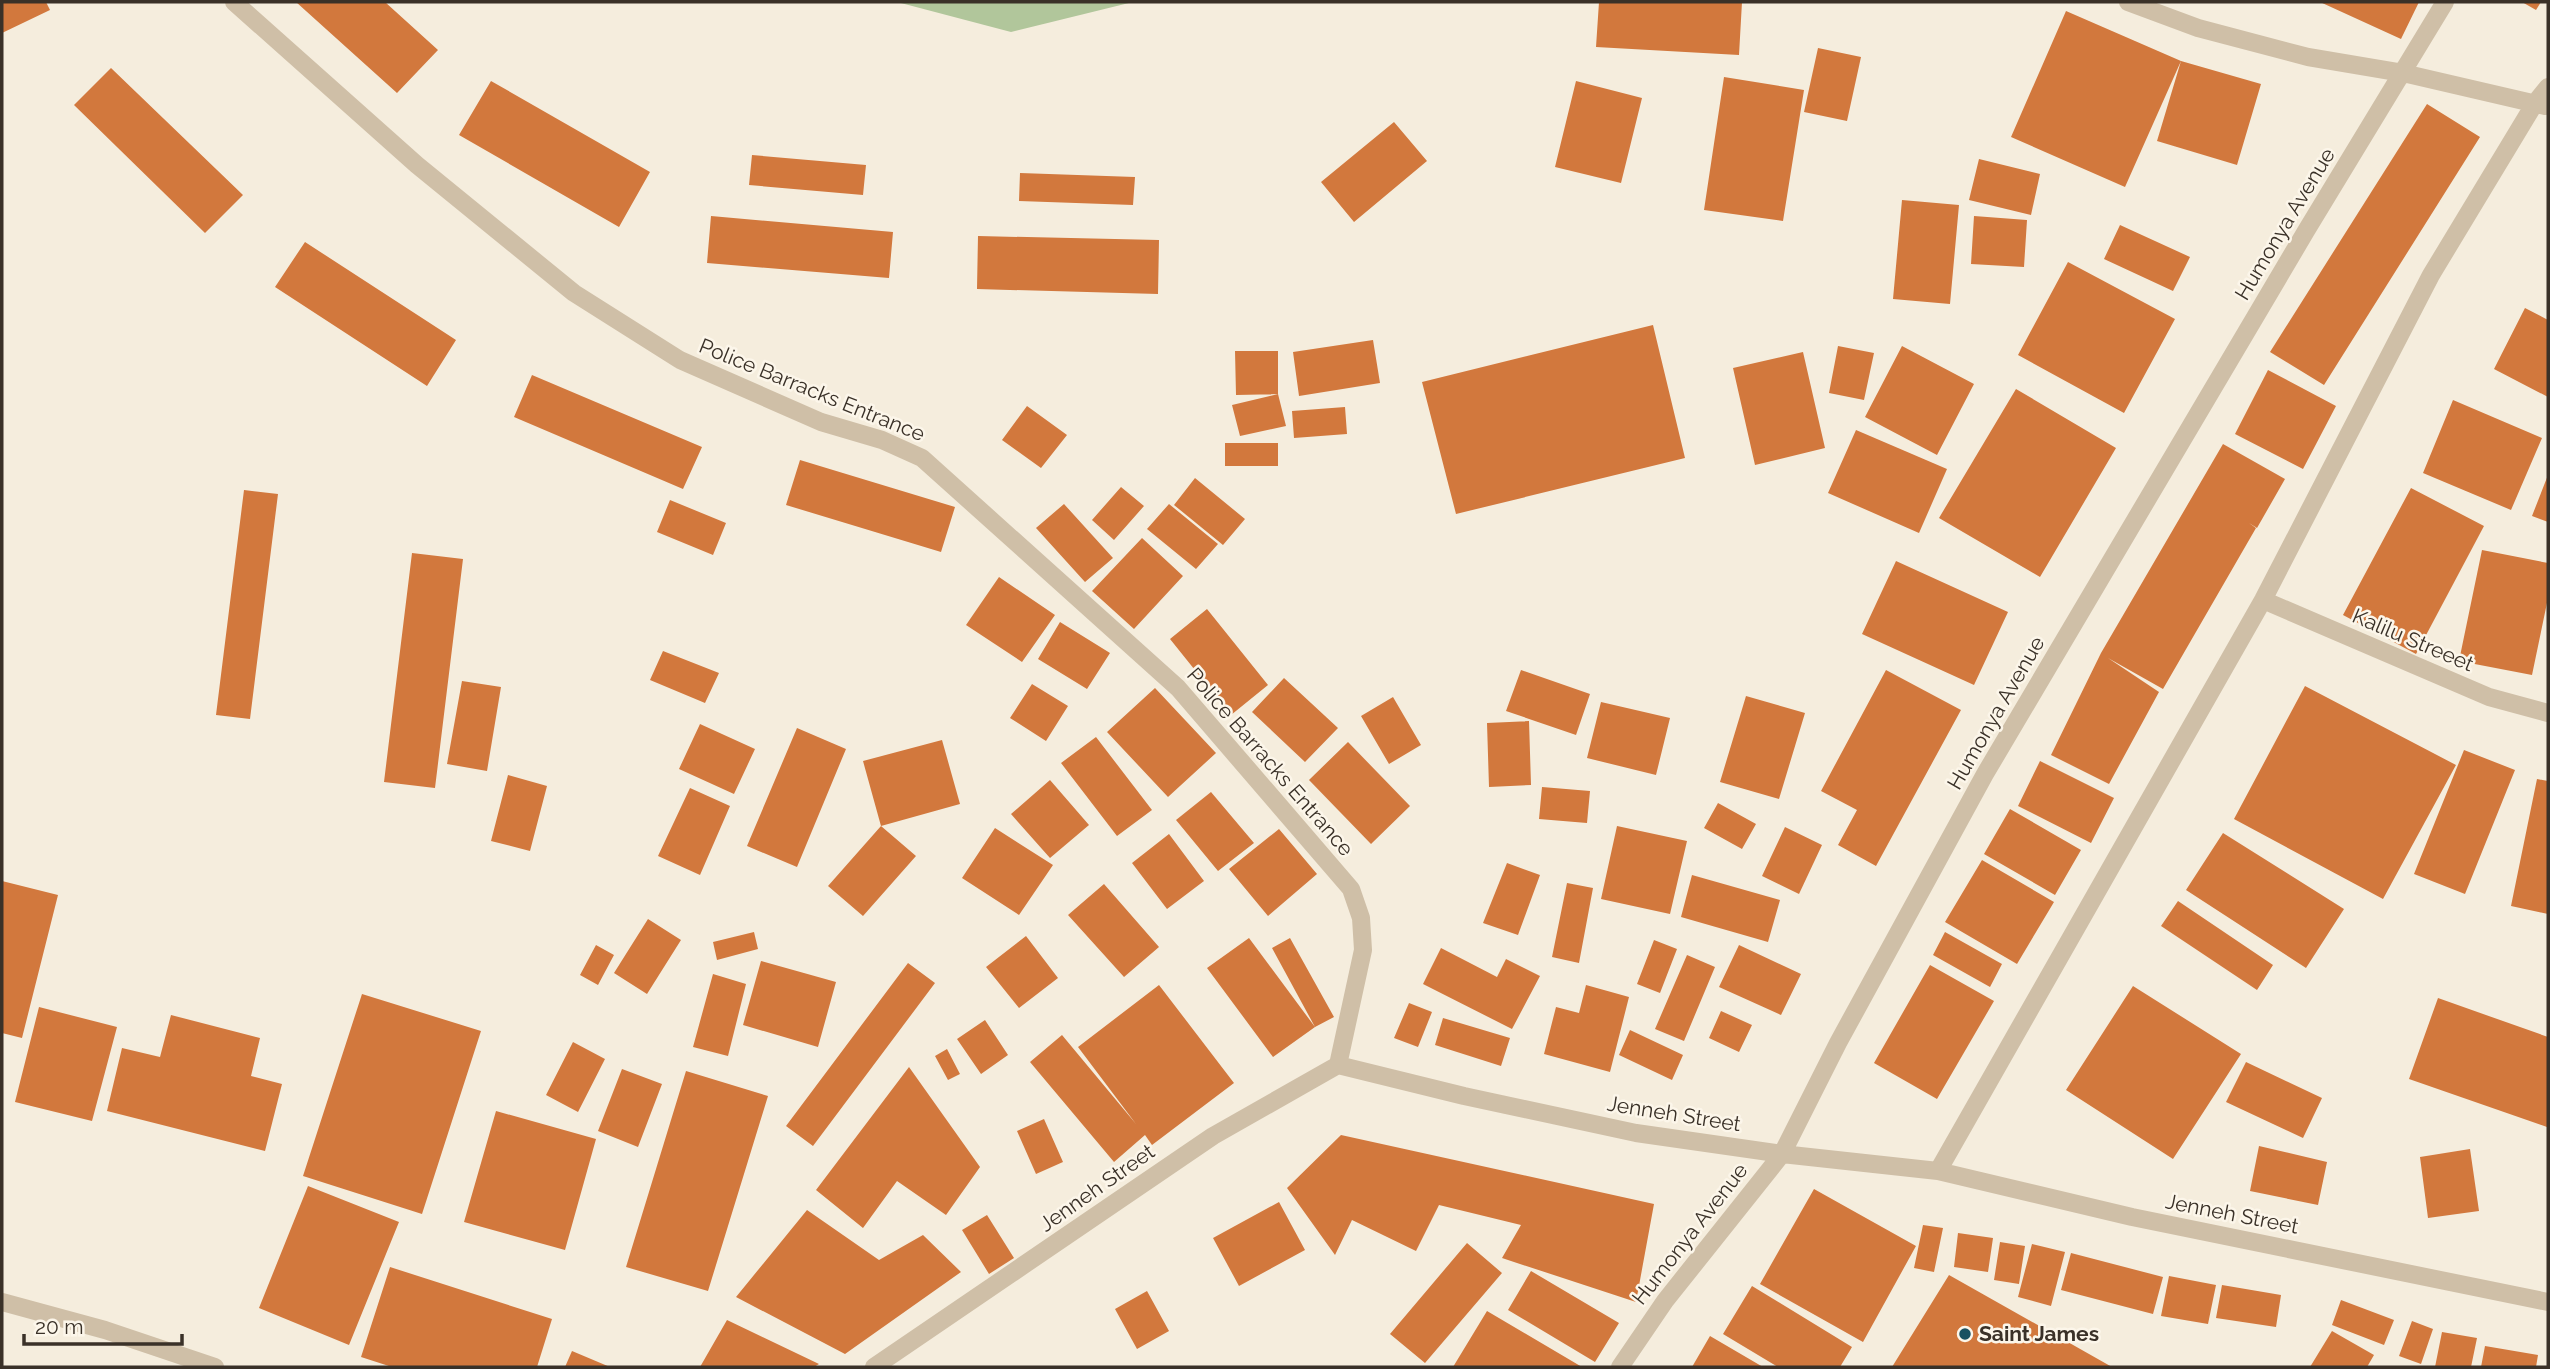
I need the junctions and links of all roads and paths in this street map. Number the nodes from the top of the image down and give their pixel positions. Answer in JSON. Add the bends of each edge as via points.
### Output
{"nodes":[{"id":1,"x":234,"y":2,"type":"edge"},
{"id":2,"x":2128,"y":2,"type":"edge"},
{"id":3,"x":2445,"y":2,"type":"edge"},
{"id":4,"x":2403,"y":74,"type":"junction"},
{"id":5,"x":2548,"y":86,"type":"edge"},
{"id":6,"x":2542,"y":105,"type":"edge"},
{"id":7,"x":2263,"y":600,"type":"junction"},
{"id":8,"x":2548,"y":713,"type":"edge"},
{"id":9,"x":1338,"y":1065,"type":"junction"},
{"id":10,"x":1782,"y":1154,"type":"junction"},
{"id":11,"x":1938,"y":1171,"type":"junction"},
{"id":12,"x":2,"y":1302,"type":"edge"},
{"id":13,"x":2548,"y":1302,"type":"edge"},
{"id":14,"x":215,"y":1367,"type":"edge"},
{"id":15,"x":874,"y":1367,"type":"edge"},
{"id":16,"x":1620,"y":1367,"type":"edge"}],
"edges":[{"from":1,"to":9,"type":"street","name":"Police Barracks Entrance","via":[[417,165],[574,293],[680,360],[821,422],[882,440],[922,458],[1178,688],[1351,889],[1361,918],[1363,950]]},
{"from":2,"to":4,"type":"street","via":[[2198,28],[2308,57]]},
{"from":3,"to":4,"type":"street","name":"Humonya Avenue"},
{"from":4,"to":6,"type":"street"},
{"from":4,"to":10,"type":"street","name":"Humonya Avenue","via":[[1985,774]]},
{"from":5,"to":6,"type":"street"},
{"from":6,"to":7,"type":"street","via":[[2431,275]]},
{"from":7,"to":8,"type":"street","name":"Kalilu Streeet","via":[[2489,697]]},
{"from":7,"to":11,"type":"street"},
{"from":9,"to":10,"type":"street","name":"Jenneh Street","via":[[1636,1133]]},
{"from":9,"to":15,"type":"street","name":"Jenneh Street","via":[[1213,1136]]},
{"from":10,"to":11,"type":"street","name":"Jenneh Street"},
{"from":10,"to":16,"type":"street","name":"Humonya Avenue","via":[[1665,1301]]},
{"from":11,"to":13,"type":"street","name":"Jenneh Street","via":[[2132,1217]]},
{"from":12,"to":14,"type":"street"}]}
